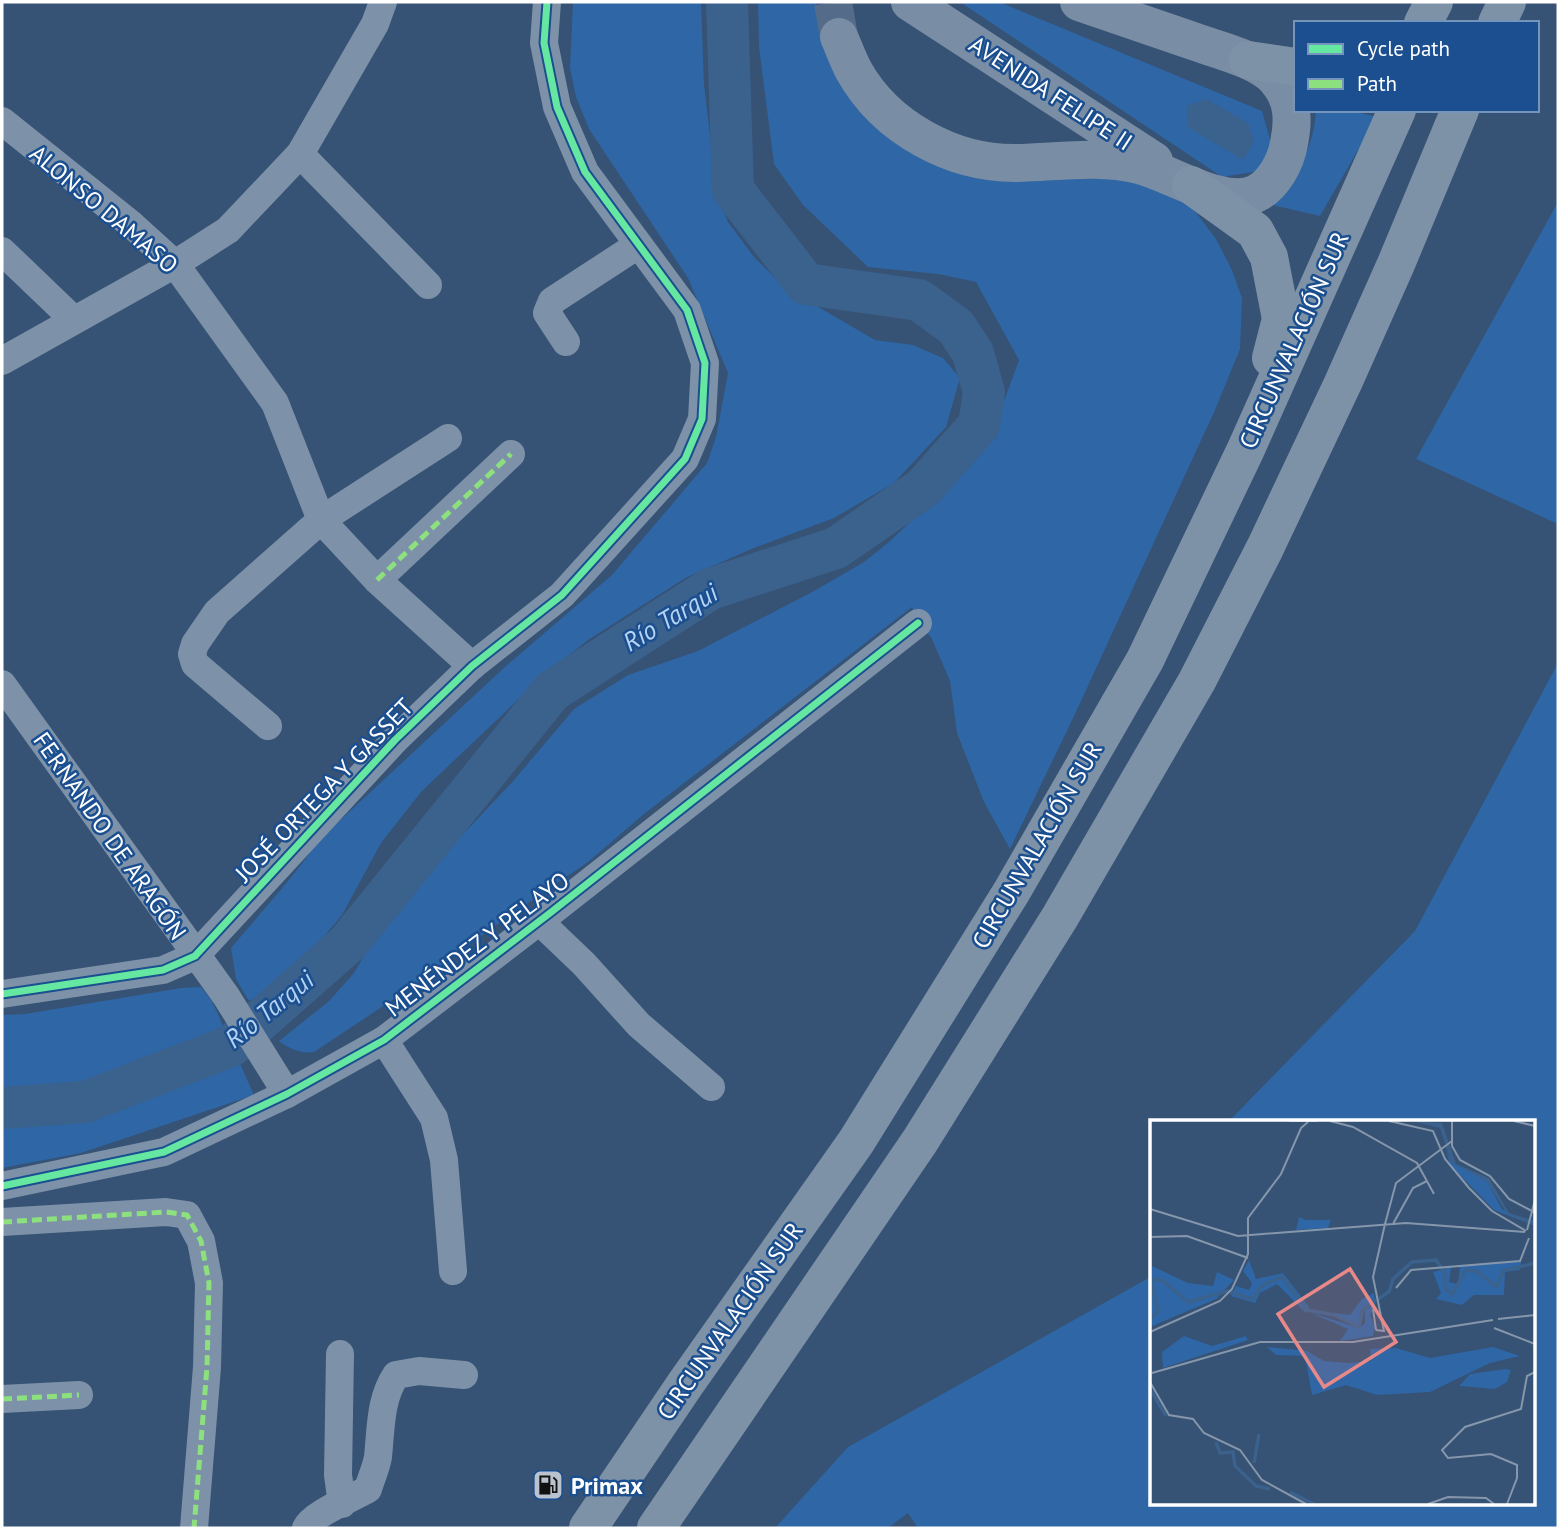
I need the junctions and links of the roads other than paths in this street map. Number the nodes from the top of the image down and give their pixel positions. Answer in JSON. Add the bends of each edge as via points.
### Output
{"nodes":[{"id":1,"x":383,"y":2,"type":"edge"},
{"id":2,"x":547,"y":2,"type":"edge"},
{"id":3,"x":910,"y":2,"type":"edge"},
{"id":4,"x":1079,"y":2,"type":"edge"},
{"id":5,"x":1434,"y":2,"type":"edge"},
{"id":6,"x":1445,"y":2,"type":"edge"},
{"id":7,"x":1507,"y":2,"type":"edge"},
{"id":8,"x":1424,"y":21,"type":"edge"},
{"id":9,"x":1437,"y":21,"type":"edge"},
{"id":10,"x":1498,"y":21,"type":"edge"},
{"id":11,"x":839,"y":37,"type":"tunnel mouth"},
{"id":12,"x":1248,"y":60,"type":"junction"},
{"id":13,"x":1294,"y":67,"type":"edge"},
{"id":14,"x":1396,"y":112,"type":"edge"},
{"id":15,"x":1459,"y":112,"type":"edge"},
{"id":16,"x":2,"y":121,"type":"edge"},
{"id":17,"x":300,"y":154,"type":"junction"},
{"id":18,"x":1191,"y":185,"type":"junction"},
{"id":19,"x":638,"y":245,"type":"junction"},
{"id":20,"x":2,"y":251,"type":"edge"},
{"id":21,"x":176,"y":264,"type":"junction"},
{"id":22,"x":428,"y":285,"type":"dead end"},
{"id":23,"x":74,"y":320,"type":"junction"},
{"id":24,"x":566,"y":342,"type":"dead end"},
{"id":25,"x":2,"y":361,"type":"edge"},
{"id":26,"x":448,"y":438,"type":"dead end"},
{"id":27,"x":1246,"y":449,"type":"junction"},
{"id":28,"x":511,"y":454,"type":"dead end"},
{"id":29,"x":321,"y":520,"type":"junction"},
{"id":30,"x":377,"y":580,"type":"junction"},
{"id":31,"x":918,"y":623,"type":"dead end"},
{"id":32,"x":472,"y":666,"type":"junction"},
{"id":33,"x":2,"y":684,"type":"edge"},
{"id":34,"x":268,"y":726,"type":"dead end"},
{"id":35,"x":539,"y":921,"type":"junction"},
{"id":36,"x":195,"y":956,"type":"junction"},
{"id":37,"x":2,"y":995,"type":"edge"},
{"id":38,"x":384,"y":1040,"type":"junction"},
{"id":39,"x":282,"y":1086,"type":"junction"},
{"id":40,"x":711,"y":1087,"type":"dead end"},
{"id":41,"x":2,"y":1186,"type":"edge"},
{"id":42,"x":2,"y":1222,"type":"edge"},
{"id":43,"x":453,"y":1271,"type":"dead end"},
{"id":44,"x":340,"y":1354,"type":"dead end"},
{"id":45,"x":464,"y":1375,"type":"dead end"},
{"id":46,"x":79,"y":1395,"type":"dead end"},
{"id":47,"x":2,"y":1399,"type":"edge"},
{"id":48,"x":342,"y":1504,"type":"junction"},
{"id":49,"x":194,"y":1528,"type":"edge"},
{"id":50,"x":306,"y":1528,"type":"edge"},
{"id":51,"x":588,"y":1528,"type":"edge"},
{"id":52,"x":656,"y":1528,"type":"edge"}],
"edges":[{"from":1,"to":17,"type":"street","via":[[375,24]]},
{"from":2,"to":19,"type":"street","name":"JOSÉ ORTEGA Y GASSET","via":[[544,43],[557,107],[585,172]]},
{"from":3,"to":18,"type":"main road","name":"AVENIDA FELIPE II"},
{"from":4,"to":12,"type":"main road"},
{"from":5,"to":8,"type":"highway"},
{"from":6,"to":9,"type":"highway"},
{"from":7,"to":10,"type":"highway"},
{"from":11,"to":18,"type":"main road","via":[[854,71],[874,97],[921,138],[955,154],[1015,163],[1104,159],[1141,166]]},
{"from":12,"to":13,"type":"highway"},
{"from":12,"to":18,"type":"main road","via":[[1275,77],[1291,103],[1287,157],[1274,178],[1255,194],[1231,198]]},
{"from":14,"to":27,"type":"highway","name":"CIRCUNVALACIÓN SUR"},
{"from":15,"to":52,"type":"highway","via":[[1343,383],[1197,681],[1060,916],[920,1140]]},
{"from":16,"to":21,"type":"street","name":"ALONSO DAMASO"},
{"from":17,"to":21,"type":"street","via":[[228,230]]},
{"from":17,"to":22,"type":"street"},
{"from":18,"to":27,"type":"highway","via":[[1255,231],[1269,257],[1281,319]]},
{"from":19,"to":24,"type":"street","via":[[552,301],[547,313]]},
{"from":19,"to":32,"type":"street","name":"JOSÉ ORTEGA Y GASSET","via":[[687,310],[705,363],[702,419],[685,458],[562,595]]},
{"from":20,"to":23,"type":"street"},
{"from":21,"to":23,"type":"street"},
{"from":21,"to":29,"type":"street","name":"ALONSO DAMASO","via":[[275,403]]},
{"from":23,"to":25,"type":"street"},
{"from":26,"to":29,"type":"street"},
{"from":27,"to":51,"type":"highway","name":"CIRCUNVALACIÓN SUR","via":[[1145,660],[1012,891],[856,1142]]},
{"from":28,"to":30,"type":"street"},
{"from":29,"to":30,"type":"street","name":"ALONSO DAMASO"},
{"from":29,"to":34,"type":"street","via":[[216,612],[192,654],[195,664]]},
{"from":30,"to":32,"type":"street","name":"ALONSO DAMASO"},
{"from":31,"to":35,"type":"street","name":"MENÉNDEZ Y PELAYO"},
{"from":32,"to":36,"type":"street","name":"JOSÉ ORTEGA Y GASSET","via":[[395,740]]},
{"from":33,"to":36,"type":"street","name":"FERNANDO DE ARAGÓN"},
{"from":35,"to":38,"type":"street","name":"MENÉNDEZ Y PELAYO"},
{"from":35,"to":40,"type":"street","via":[[639,1025]]},
{"from":36,"to":37,"type":"street","name":"JOSÉ ORTEGA Y GASSET","via":[[163,970]]},
{"from":36,"to":39,"type":"street","name":"FERNANDO DE ARAGÓN","via":[[226,996]]},
{"from":38,"to":39,"type":"street","name":"MENÉNDEZ Y PELAYO"},
{"from":38,"to":43,"type":"street","via":[[434,1118],[444,1160]]},
{"from":39,"to":41,"type":"street","name":"MENÉNDEZ Y PELAYO","via":[[164,1152]]},
{"from":42,"to":49,"type":"street","via":[[166,1212],[187,1215],[201,1241],[208,1283],[207,1367]]},
{"from":44,"to":48,"type":"street","via":[[338,1475]]},
{"from":45,"to":48,"type":"street","via":[[419,1371],[396,1375],[387,1388],[368,1489]]},
{"from":46,"to":47,"type":"street"},
{"from":48,"to":50,"type":"street"}]}
